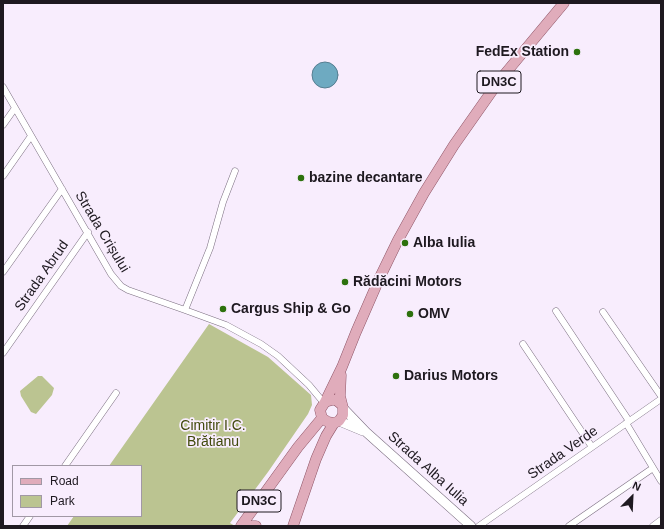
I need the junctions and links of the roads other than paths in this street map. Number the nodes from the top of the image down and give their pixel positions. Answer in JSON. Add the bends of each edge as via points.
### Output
{"nodes":[{"id":1,"x":564,"y":3,"type":"edge"},
{"id":2,"x":3,"y":87,"type":"edge"},
{"id":3,"x":15,"y":108,"type":"junction"},
{"id":4,"x":3,"y":125,"type":"edge"},
{"id":5,"x":31,"y":136,"type":"junction"},
{"id":6,"x":234,"y":171,"type":"dead end"},
{"id":7,"x":3,"y":176,"type":"edge"},
{"id":8,"x":62,"y":189,"type":"junction"},
{"id":9,"x":88,"y":232,"type":"junction"},
{"id":10,"x":3,"y":272,"type":"edge"},
{"id":11,"x":186,"y":310,"type":"junction"},
{"id":12,"x":556,"y":310,"type":"dead end"},
{"id":13,"x":603,"y":312,"type":"dead end"},
{"id":14,"x":523,"y":344,"type":"dead end"},
{"id":15,"x":3,"y":353,"type":"edge"},
{"id":16,"x":342,"y":367,"type":"junction"},
{"id":17,"x":116,"y":393,"type":"dead end"},
{"id":18,"x":661,"y":398,"type":"edge"},
{"id":19,"x":324,"y":404,"type":"junction"},
{"id":20,"x":343,"y":406,"type":"junction"},
{"id":21,"x":330,"y":421,"type":"junction"},
{"id":22,"x":628,"y":422,"type":"junction"},
{"id":23,"x":366,"y":432,"type":"junction"},
{"id":24,"x":298,"y":447,"type":"junction"},
{"id":25,"x":592,"y":448,"type":"junction"},
{"id":26,"x":66,"y":465,"type":"edge"},
{"id":27,"x":653,"y":468,"type":"junction"},
{"id":28,"x":661,"y":481,"type":"edge"},
{"id":29,"x":29,"y":517,"type":"edge"},
{"id":30,"x":661,"y":520,"type":"edge"},
{"id":31,"x":23,"y":526,"type":"edge"},
{"id":32,"x":241,"y":526,"type":"edge"},
{"id":33,"x":249,"y":526,"type":"edge"},
{"id":34,"x":256,"y":526,"type":"edge"},
{"id":35,"x":293,"y":526,"type":"edge"},
{"id":36,"x":471,"y":526,"type":"edge"},
{"id":37,"x":479,"y":526,"type":"edge"},
{"id":38,"x":569,"y":526,"type":"edge"},
{"id":39,"x":653,"y":526,"type":"edge"}],
"edges":[{"from":1,"to":16,"type":"main road","number":"DN3C","via":[[499,81],[432,179],[380,277]]},
{"from":2,"to":3,"type":"street","name":"Strada Crișului"},
{"from":3,"to":4,"type":"street"},
{"from":3,"to":5,"type":"street","name":"Strada Crișului"},
{"from":5,"to":7,"type":"street"},
{"from":5,"to":8,"type":"street","name":"Strada Crișului"},
{"from":6,"to":11,"type":"street","via":[[210,248]]},
{"from":8,"to":9,"type":"street","name":"Strada Crișului"},
{"from":8,"to":10,"type":"street"},
{"from":9,"to":11,"type":"street","name":"Strada Crișului","via":[[111,274],[121,286]]},
{"from":9,"to":15,"type":"street","name":"Strada Abrud"},
{"from":11,"to":19,"type":"street","name":"Strada Crișului","via":[[226,325],[261,344],[304,380]]},
{"from":12,"to":22,"type":"street"},
{"from":13,"to":18,"type":"street"},
{"from":14,"to":25,"type":"street"},
{"from":16,"to":19,"type":"main road","number":"DN3C"},
{"from":16,"to":20,"type":"main road","number":"DN3C","via":[[340,388]]},
{"from":17,"to":26,"type":"street"},
{"from":18,"to":22,"type":"street","name":"Strada Verde"},
{"from":19,"to":20,"type":"main road","via":[[328,400],[336,400]]},
{"from":19,"to":21,"type":"main road","via":[[320,413]]},
{"from":19,"to":24,"type":"main road","number":"DN3C"},
{"from":20,"to":21,"type":"main road","via":[[343,415]]},
{"from":20,"to":23,"type":"street","name":"Strada Alba Iulia"},
{"from":21,"to":23,"type":"street","name":"Strada Alba Iulia"},
{"from":21,"to":24,"type":"main road","number":"DN3C"},
{"from":21,"to":35,"type":"main road"},
{"from":22,"to":25,"type":"street","name":"Strada Verde"},
{"from":22,"to":27,"type":"street"},
{"from":23,"to":36,"type":"street","name":"Strada Alba Iulia"},
{"from":24,"to":32,"type":"main road","number":"DN3C"},
{"from":25,"to":37,"type":"street","name":"Strada Verde"},
{"from":27,"to":28,"type":"street"},
{"from":27,"to":38,"type":"street"},
{"from":29,"to":31,"type":"street"},
{"from":30,"to":39,"type":"street"},
{"from":33,"to":34,"type":"main road"}]}
